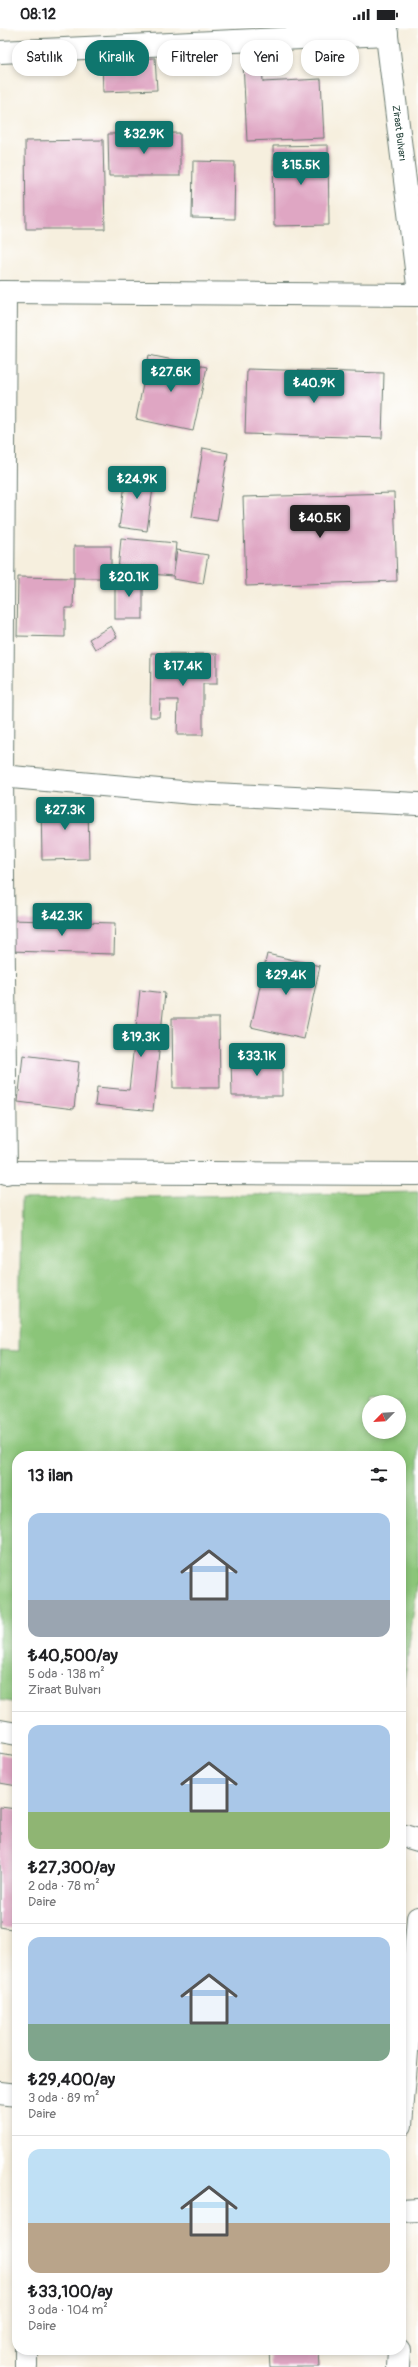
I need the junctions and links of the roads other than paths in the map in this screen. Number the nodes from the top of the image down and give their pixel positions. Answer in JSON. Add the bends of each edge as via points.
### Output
{"nodes":[{"id":1,"x":386,"y":31,"type":"edge"},
{"id":2,"x":0,"y":52,"type":"edge"},
{"id":3,"x":418,"y":285,"type":"edge"},
{"id":4,"x":2,"y":292,"type":"edge"},
{"id":5,"x":418,"y":295,"type":"edge"},
{"id":6,"x":1,"y":776,"type":"edge"},
{"id":7,"x":418,"y":804,"type":"edge"},
{"id":8,"x":3,"y":1173,"type":"edge"},
{"id":9,"x":418,"y":1174,"type":"edge"},
{"id":10,"x":0,"y":1731,"type":"edge"},
{"id":11,"x":12,"y":1733,"type":"edge"},
{"id":12,"x":406,"y":1836,"type":"edge"},
{"id":13,"x":418,"y":1840,"type":"edge"},
{"id":14,"x":418,"y":1918,"type":"edge"},
{"id":15,"x":406,"y":2064,"type":"edge"},
{"id":16,"x":0,"y":2093,"type":"edge"},
{"id":17,"x":12,"y":2094,"type":"edge"},
{"id":18,"x":418,"y":2210,"type":"edge"},
{"id":19,"x":406,"y":2211,"type":"edge"},
{"id":20,"x":26,"y":2355,"type":"edge"},
{"id":21,"x":398,"y":2355,"type":"edge"},
{"id":22,"x":26,"y":2367,"type":"edge"},
{"id":23,"x":398,"y":2367,"type":"edge"}],
"edges":[{"from":1,"to":2,"type":"street"},
{"from":1,"to":3,"type":"street","name":"Ziraat Bulvarı"},
{"from":4,"to":5,"type":"street"},
{"from":4,"to":6,"type":"street"},
{"from":6,"to":7,"type":"street","via":[[193,793]]},
{"from":6,"to":8,"type":"street"},
{"from":8,"to":9,"type":"street"},
{"from":10,"to":11,"type":"street"},
{"from":12,"to":13,"type":"street"},
{"from":14,"to":15,"type":"street"},
{"from":16,"to":17,"type":"street"},
{"from":18,"to":19,"type":"street"},
{"from":20,"to":22,"type":"street"},
{"from":21,"to":23,"type":"street"}]}
